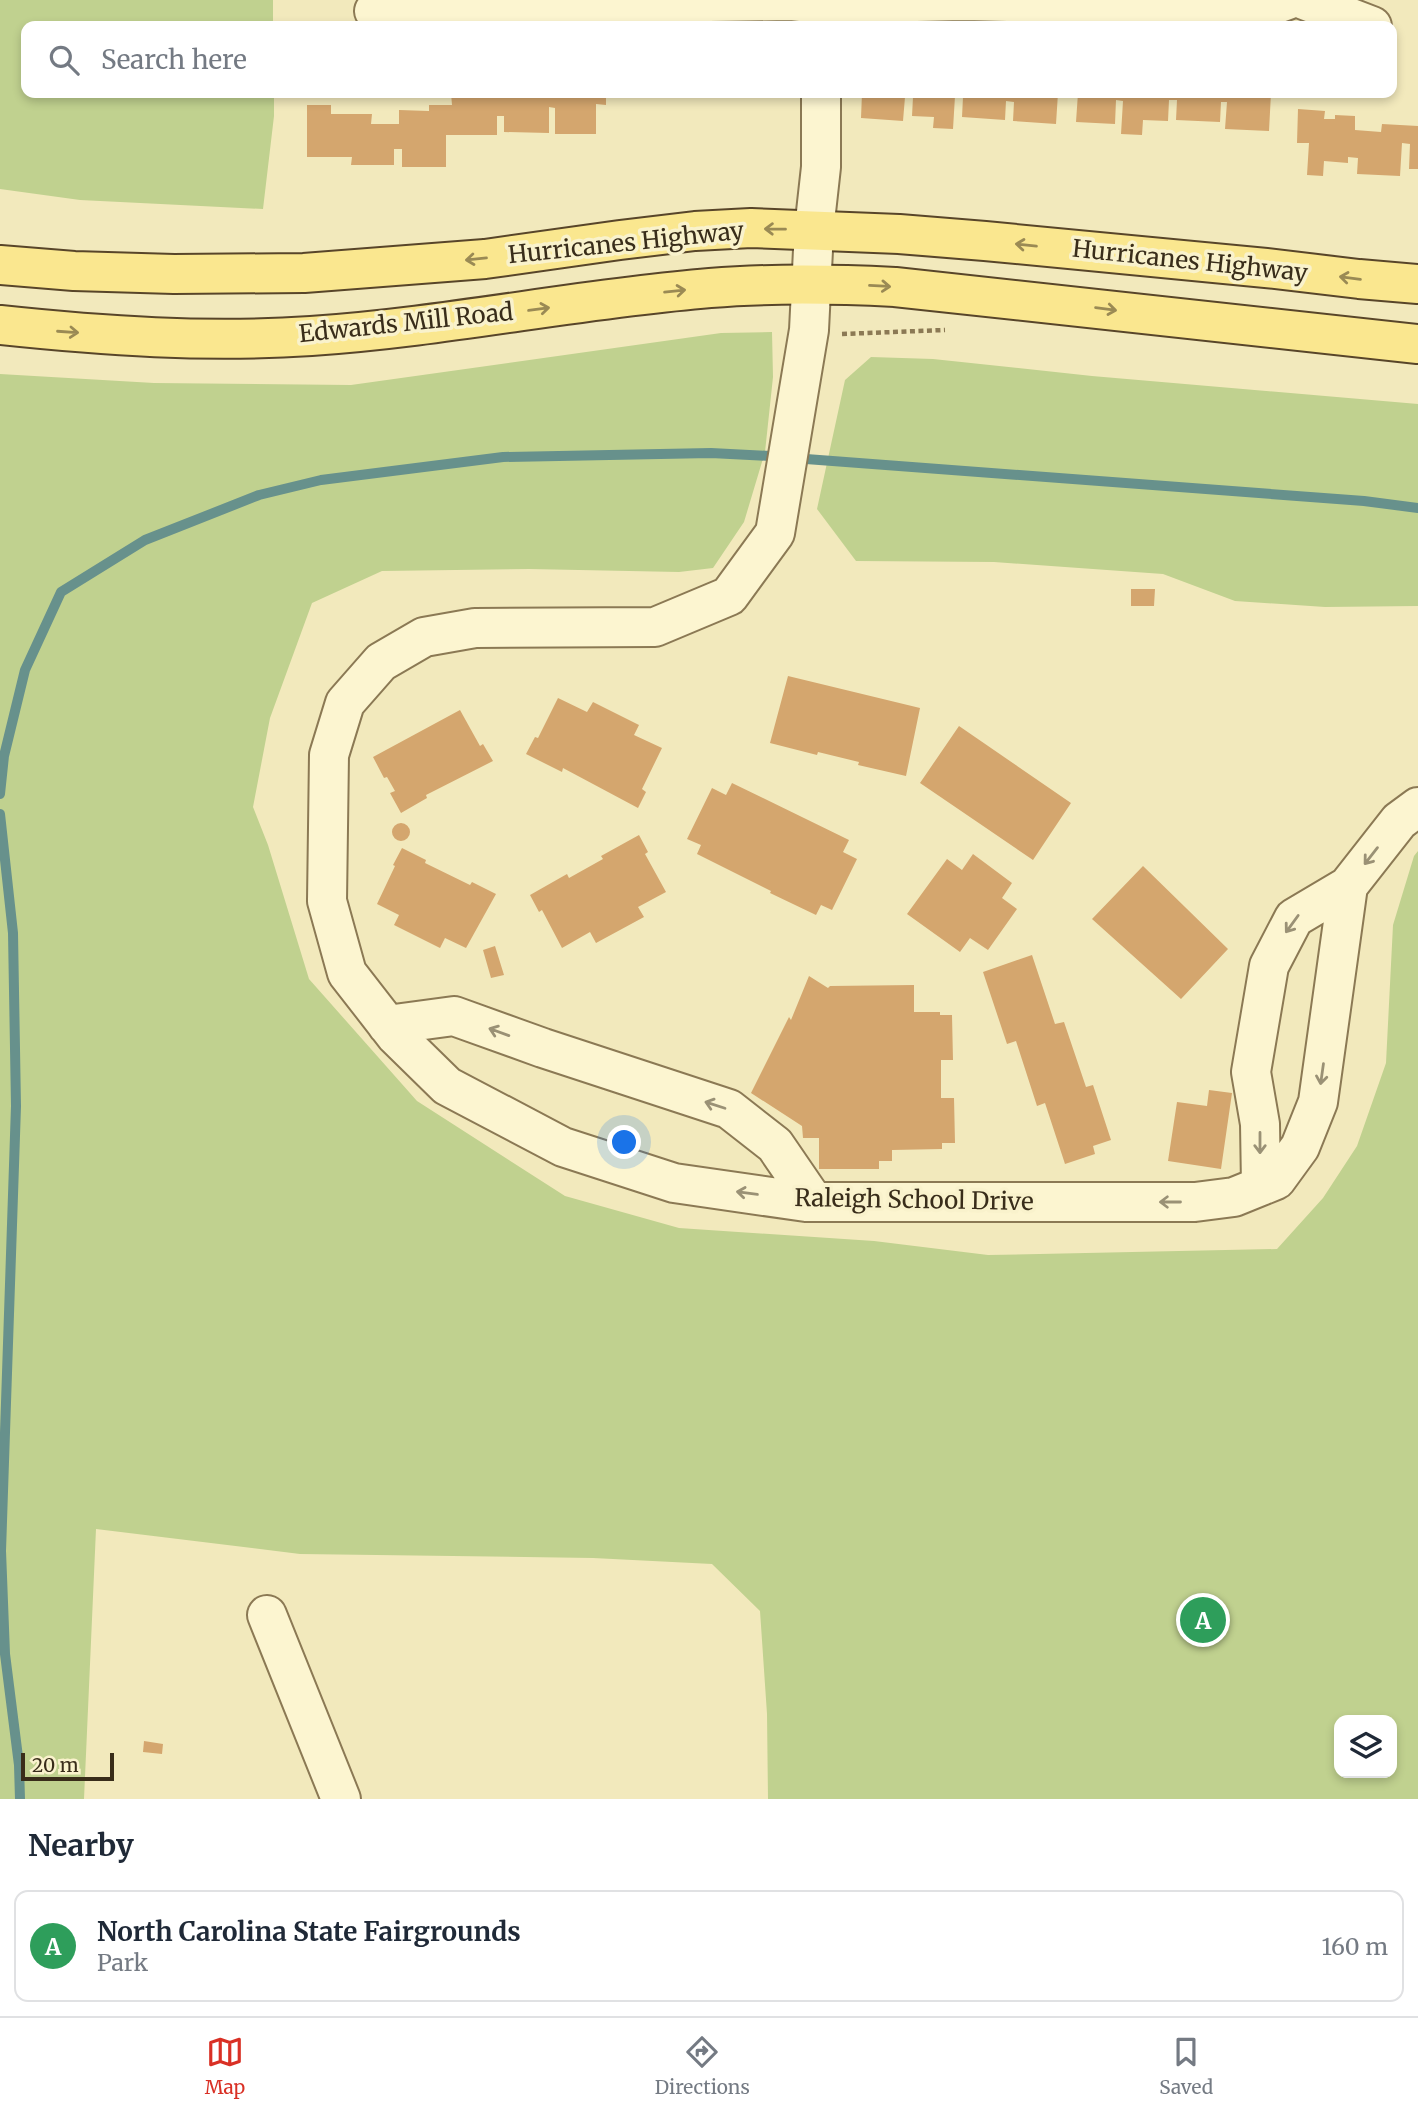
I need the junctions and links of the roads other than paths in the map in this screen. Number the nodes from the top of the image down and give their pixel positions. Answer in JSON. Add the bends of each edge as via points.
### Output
{"nodes":[{"id":1,"x":1288,"y":0,"type":"edge"},
{"id":2,"x":1304,"y":0,"type":"edge"},
{"id":3,"x":964,"y":1,"type":"edge"},
{"id":4,"x":490,"y":2,"type":"edge"},
{"id":5,"x":821,"y":10,"type":"edge"},
{"id":6,"x":374,"y":11,"type":"dead end"},
{"id":7,"x":1359,"y":21,"type":"edge"},
{"id":8,"x":821,"y":98,"type":"edge"},
{"id":9,"x":814,"y":230,"type":"junction"},
{"id":10,"x":9,"y":271,"type":"edge"},
{"id":11,"x":1418,"y":284,"type":"edge"},
{"id":12,"x":812,"y":285,"type":"junction"},
{"id":13,"x":0,"y":325,"type":"edge"},
{"id":14,"x":1418,"y":344,"type":"edge"},
{"id":15,"x":1418,"y":807,"type":"edge"},
{"id":16,"x":1348,"y":886,"type":"junction"},
{"id":17,"x":387,"y":1025,"type":"junction"},
{"id":18,"x":1261,"y":1186,"type":"junction"},
{"id":19,"x":814,"y":1202,"type":"junction"},
{"id":20,"x":267,"y":1615,"type":"dead end"},
{"id":21,"x":341,"y":1799,"type":"edge"}],
"edges":[{"from":1,"to":3,"type":"street","via":[[1266,8]]},
{"from":2,"to":7,"type":"street"},
{"from":3,"to":5,"type":"street"},
{"from":4,"to":5,"type":"street","via":[[791,1]]},
{"from":4,"to":6,"type":"street"},
{"from":8,"to":9,"type":"street","name":"Raleigh School Drive","via":[[821,167]]},
{"from":9,"to":10,"type":"main road","name":"Hurricanes Highway","one_way":true,"via":[[695,231],[485,259],[303,273]]},
{"from":11,"to":9,"type":"main road","name":"Hurricanes Highway","one_way":true,"via":[[985,241]]},
{"from":9,"to":12,"type":"street","name":"Raleigh School Drive"},
{"from":13,"to":12,"type":"main road","name":"Edwards Mill Road","one_way":true,"via":[[183,339],[311,336],[711,288]]},
{"from":12,"to":14,"type":"main road","one_way":true,"via":[[895,287]]},
{"from":12,"to":17,"type":"street","name":"Raleigh School Drive","via":[[809,330],[775,533],[729,596],[655,627],[475,628],[424,637],[381,662],[345,703],[328,755],[327,901],[347,973]]},
{"from":15,"to":16,"type":"street","one_way":true,"via":[[1399,821]]},
{"from":16,"to":18,"type":"street","name":"Raleigh School Drive","one_way":true,"via":[[1318,1102],[1300,1147],[1276,1180]]},
{"from":16,"to":18,"type":"street","one_way":true,"via":[[1294,918],[1269,966],[1251,1072],[1261,1124]]},
{"from":19,"to":17,"type":"street","name":"Raleigh School Drive","one_way":true,"via":[[674,1183],[563,1147],[447,1086]]},
{"from":19,"to":17,"type":"street","one_way":true,"via":[[775,1145],[729,1109],[454,1016]]},
{"from":18,"to":19,"type":"street","name":"Raleigh School Drive","one_way":true,"via":[[1234,1198],[1195,1202]]},
{"from":20,"to":21,"type":"street"}]}
